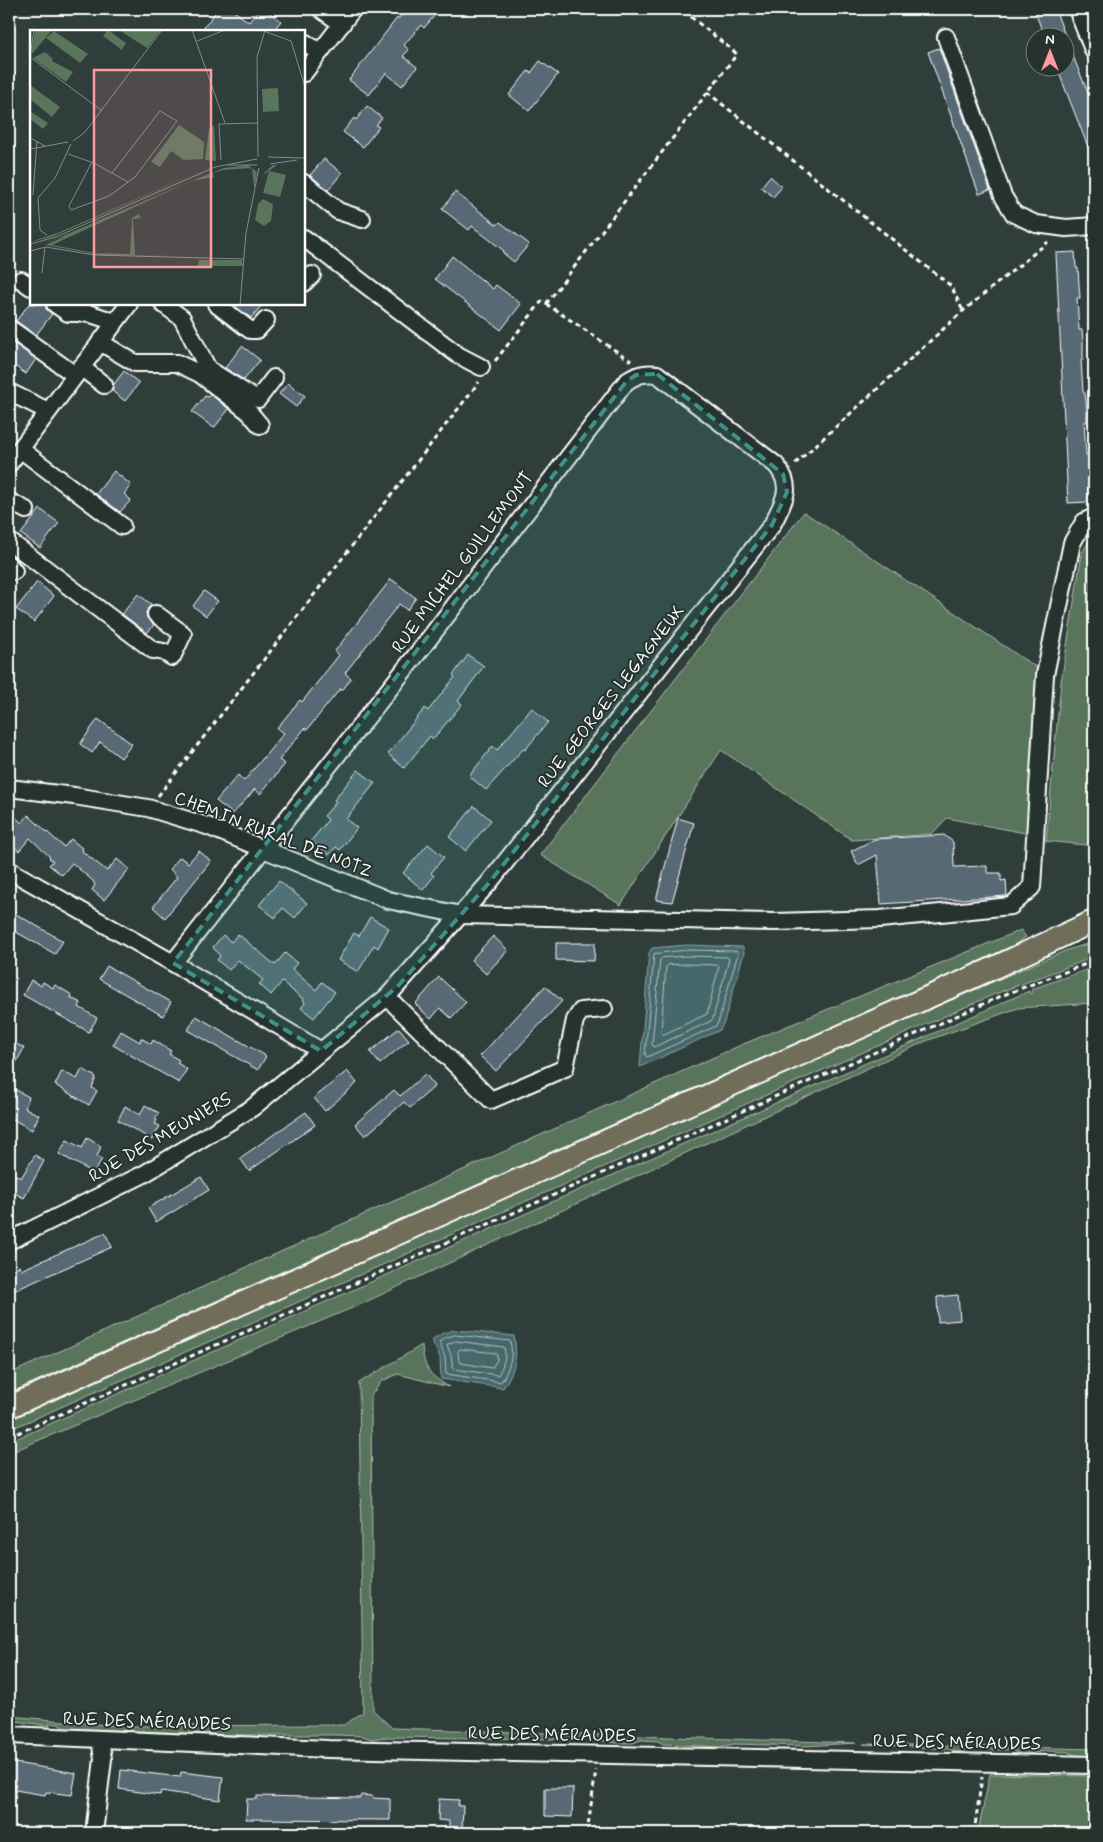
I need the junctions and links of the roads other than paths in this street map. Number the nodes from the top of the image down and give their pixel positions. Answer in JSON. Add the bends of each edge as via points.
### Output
{"nodes":[{"id":1,"x":321,"y":9,"type":"edge"},
{"id":2,"x":353,"y":9,"type":"edge"},
{"id":3,"x":1077,"y":9,"type":"edge"},
{"id":4,"x":342,"y":24,"type":"junction"},
{"id":5,"x":946,"y":37,"type":"dead end"},
{"id":6,"x":305,"y":43,"type":"edge"},
{"id":7,"x":320,"y":52,"type":"junction"},
{"id":8,"x":1094,"y":52,"type":"edge"},
{"id":9,"x":305,"y":71,"type":"edge"},
{"id":10,"x":305,"y":184,"type":"edge"},
{"id":11,"x":362,"y":219,"type":"dead end"},
{"id":12,"x":1094,"y":226,"type":"edge"},
{"id":13,"x":305,"y":239,"type":"edge"},
{"id":14,"x":56,"y":305,"type":"edge"},
{"id":15,"x":128,"y":305,"type":"edge"},
{"id":16,"x":165,"y":305,"type":"edge"},
{"id":17,"x":217,"y":305,"type":"edge"},
{"id":18,"x":266,"y":320,"type":"dead end"},
{"id":19,"x":115,"y":322,"type":"junction"},
{"id":20,"x":9,"y":328,"type":"edge"},
{"id":21,"x":100,"y":342,"type":"junction"},
{"id":22,"x":485,"y":370,"type":"road end"},
{"id":23,"x":78,"y":371,"type":"junction"},
{"id":24,"x":274,"y":378,"type":"dead end"},
{"id":25,"x":104,"y":385,"type":"dead end"},
{"id":26,"x":9,"y":392,"type":"edge"},
{"id":27,"x":48,"y":411,"type":"junction"},
{"id":28,"x":260,"y":425,"type":"dead end"},
{"id":29,"x":20,"y":449,"type":"junction"},
{"id":30,"x":9,"y":464,"type":"edge"},
{"id":31,"x":783,"y":474,"type":"joint"},
{"id":32,"x":9,"y":501,"type":"edge"},
{"id":33,"x":26,"y":510,"type":"dead end"},
{"id":34,"x":1094,"y":517,"type":"edge"},
{"id":35,"x":122,"y":526,"type":"dead end"},
{"id":36,"x":9,"y":540,"type":"edge"},
{"id":37,"x":156,"y":614,"type":"dead end"},
{"id":38,"x":9,"y":788,"type":"edge"},
{"id":39,"x":262,"y":850,"type":"junction"},
{"id":40,"x":9,"y":870,"type":"edge"},
{"id":41,"x":461,"y":915,"type":"junction"},
{"id":42,"x":1094,"y":920,"type":"edge"},
{"id":43,"x":1094,"y":935,"type":"edge"},
{"id":44,"x":173,"y":963,"type":"junction"},
{"id":45,"x":989,"y":970,"type":"junction"},
{"id":46,"x":387,"y":997,"type":"junction"},
{"id":47,"x":604,"y":1010,"type":"dead end"},
{"id":48,"x":321,"y":1051,"type":"junction"},
{"id":49,"x":9,"y":1241,"type":"edge"},
{"id":50,"x":9,"y":1406,"type":"edge"},
{"id":51,"x":9,"y":1735,"type":"edge"},
{"id":52,"x":100,"y":1739,"type":"junction"},
{"id":53,"x":1094,"y":1765,"type":"edge"},
{"id":54,"x":94,"y":1833,"type":"edge"}],
"edges":[{"from":1,"to":4,"type":"street"},
{"from":2,"to":4,"type":"street"},
{"from":3,"to":8,"type":"street"},
{"from":4,"to":7,"type":"street"},
{"from":5,"to":12,"type":"street","via":[[1003,196],[1014,214],[1036,224],[1066,228]]},
{"from":6,"to":7,"type":"street"},
{"from":7,"to":9,"type":"street"},
{"from":10,"to":11,"type":"street","via":[[338,211]]},
{"from":13,"to":22,"type":"street","via":[[458,355]]},
{"from":14,"to":19,"type":"street","via":[[68,313],[88,313]]},
{"from":15,"to":19,"type":"street"},
{"from":16,"to":24,"type":"street","via":[[182,318],[208,369],[225,381],[258,399]]},
{"from":17,"to":18,"type":"street","via":[[250,330],[257,330]]},
{"from":19,"to":21,"type":"street"},
{"from":20,"to":23,"type":"street"},
{"from":21,"to":23,"type":"street"},
{"from":21,"to":28,"type":"street","via":[[136,363],[178,362],[200,374],[249,412]]},
{"from":23,"to":25,"type":"street"},
{"from":23,"to":27,"type":"street"},
{"from":26,"to":27,"type":"street"},
{"from":27,"to":29,"type":"street"},
{"from":29,"to":30,"type":"street"},
{"from":29,"to":35,"type":"street"},
{"from":31,"to":39,"type":"street","name":"RUE MICHEL GUILLEMONT","via":[[776,465],[657,374],[636,375],[626,382]]},
{"from":31,"to":41,"type":"street","name":"RUE GEORGES LEGAGNEUX","via":[[787,492],[772,525]]},
{"from":32,"to":33,"type":"street"},
{"from":34,"to":41,"type":"street","name":"CHEMIN RURAL DE NOTZ","via":[[1084,522],[1072,543],[1046,675],[1032,887],[1011,906],[880,919],[774,922]]},
{"from":36,"to":37,"type":"street","via":[[153,650],[172,657],[183,634]]},
{"from":38,"to":39,"type":"street","name":"CHEMIN RURAL DE NOTZ","via":[[148,808],[207,826]]},
{"from":39,"to":41,"type":"street","name":"CHEMIN RURAL DE NOTZ","via":[[388,900]]},
{"from":39,"to":44,"type":"street"},
{"from":40,"to":44,"type":"street"},
{"from":41,"to":46,"type":"street","name":"RUE GEORGES LEGAGNEUX"},
{"from":42,"to":45,"type":"main road"},
{"from":43,"to":45,"type":"main road"},
{"from":44,"to":48,"type":"street"},
{"from":45,"to":50,"type":"main road"},
{"from":46,"to":47,"type":"street","via":[[491,1100],[565,1068],[575,1020],[581,1011]]},
{"from":46,"to":48,"type":"street","name":"RUE DES MEUNIERS"},
{"from":48,"to":49,"type":"street","name":"RUE DES MEUNIERS","via":[[252,1108],[144,1174]]},
{"from":51,"to":52,"type":"street","name":"RUE DES MÉRAUDES"},
{"from":52,"to":53,"type":"street","name":"RUE DES MÉRAUDES","via":[[328,1749]]},
{"from":52,"to":54,"type":"street","via":[[103,1758]]}]}
